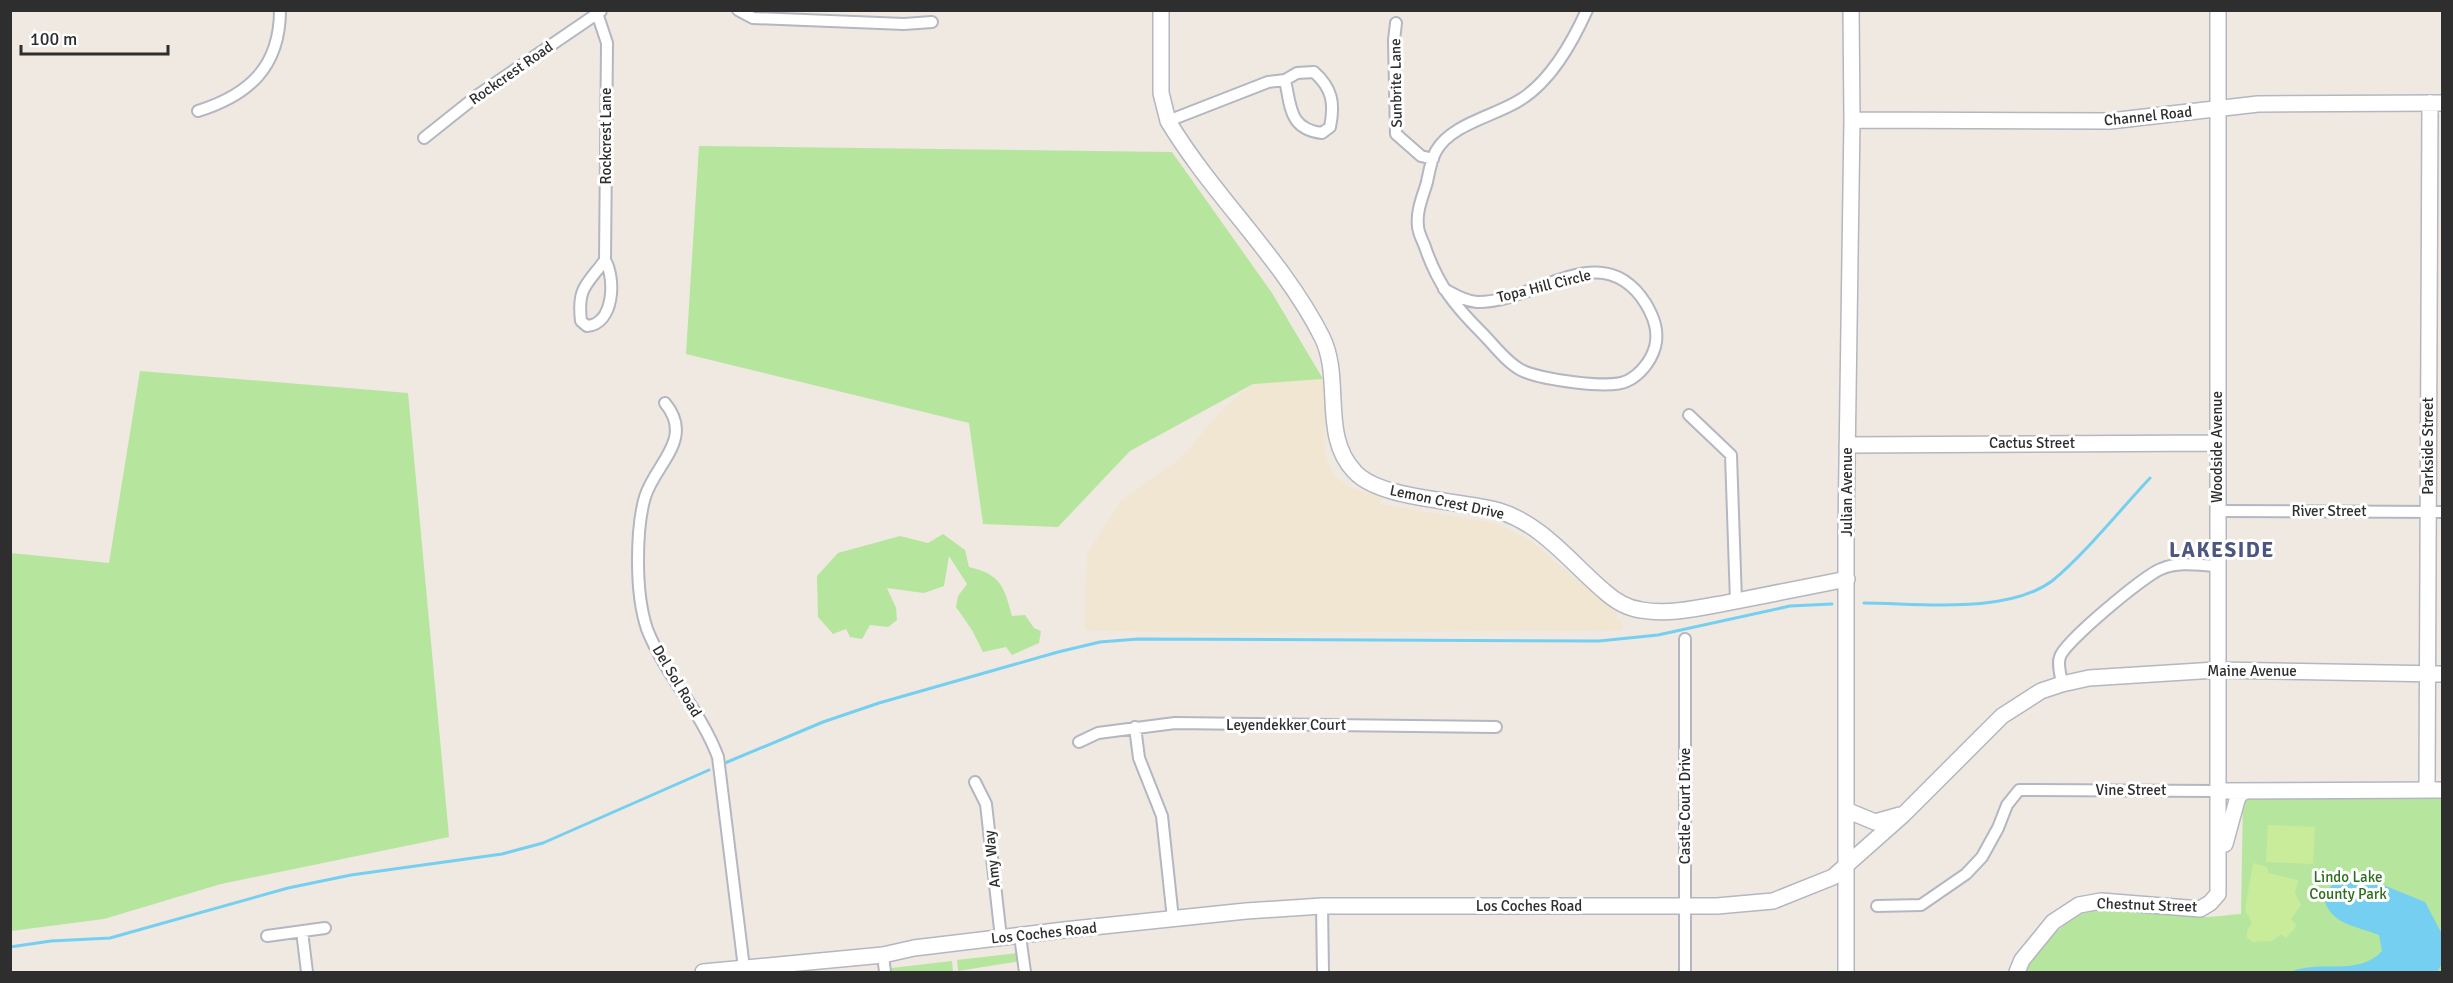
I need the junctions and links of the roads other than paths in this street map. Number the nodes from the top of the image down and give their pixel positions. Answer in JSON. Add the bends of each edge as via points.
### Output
{"nodes":[{"id":1,"x":280,"y":10,"type":"edge"},
{"id":2,"x":738,"y":10,"type":"edge"},
{"id":3,"x":1161,"y":10,"type":"edge"},
{"id":4,"x":1587,"y":10,"type":"edge"},
{"id":5,"x":1851,"y":10,"type":"edge"},
{"id":6,"x":2218,"y":10,"type":"edge"},
{"id":7,"x":599,"y":12,"type":"edge"},
{"id":8,"x":932,"y":22,"type":"dead end"},
{"id":9,"x":1396,"y":22,"type":"dead end"},
{"id":10,"x":1285,"y":80,"type":"junction"},
{"id":11,"x":2436,"y":103,"type":"edge"},
{"id":12,"x":2218,"y":107,"type":"junction"},
{"id":13,"x":198,"y":111,"type":"dead end"},
{"id":14,"x":1852,"y":120,"type":"junction"},
{"id":15,"x":1168,"y":121,"type":"junction"},
{"id":16,"x":424,"y":138,"type":"dead end"},
{"id":17,"x":1433,"y":159,"type":"junction"},
{"id":18,"x":605,"y":260,"type":"junction"},
{"id":19,"x":1444,"y":289,"type":"junction"},
{"id":20,"x":665,"y":403,"type":"dead end"},
{"id":21,"x":1689,"y":415,"type":"dead end"},
{"id":22,"x":2217,"y":443,"type":"junction"},
{"id":23,"x":1847,"y":445,"type":"junction"},
{"id":24,"x":2216,"y":511,"type":"junction"},
{"id":25,"x":2435,"y":512,"type":"edge"},
{"id":26,"x":2216,"y":566,"type":"junction"},
{"id":27,"x":1847,"y":579,"type":"junction"},
{"id":28,"x":1736,"y":601,"type":"junction"},
{"id":29,"x":1685,"y":639,"type":"dead end"},
{"id":30,"x":2217,"y":669,"type":"junction"},
{"id":31,"x":2435,"y":674,"type":"edge"},
{"id":32,"x":2062,"y":684,"type":"junction"},
{"id":33,"x":1135,"y":727,"type":"junction"},
{"id":34,"x":1496,"y":727,"type":"dead end"},
{"id":35,"x":1079,"y":742,"type":"dead end"},
{"id":36,"x":975,"y":782,"type":"dead end"},
{"id":37,"x":2435,"y":790,"type":"edge"},
{"id":38,"x":2216,"y":791,"type":"junction"},
{"id":39,"x":2246,"y":791,"type":"junction"},
{"id":40,"x":1846,"y":810,"type":"junction"},
{"id":41,"x":1903,"y":815,"type":"junction"},
{"id":42,"x":2220,"y":867,"type":"junction"},
{"id":43,"x":1845,"y":869,"type":"junction"},
{"id":44,"x":2220,"y":884,"type":"joint"},
{"id":45,"x":1322,"y":906,"type":"junction"},
{"id":46,"x":1685,"y":906,"type":"junction"},
{"id":47,"x":1877,"y":906,"type":"dead end"},
{"id":48,"x":1173,"y":919,"type":"junction"},
{"id":49,"x":325,"y":928,"type":"dead end"},
{"id":50,"x":302,"y":930,"type":"junction"},
{"id":51,"x":267,"y":936,"type":"dead end"},
{"id":52,"x":1020,"y":936,"type":"junction"},
{"id":53,"x":1002,"y":938,"type":"junction"},
{"id":54,"x":883,"y":955,"type":"junction"},
{"id":55,"x":744,"y":968,"type":"junction"},
{"id":56,"x":307,"y":972,"type":"edge"},
{"id":57,"x":703,"y":972,"type":"edge"},
{"id":58,"x":885,"y":972,"type":"edge"},
{"id":59,"x":1025,"y":972,"type":"edge"},
{"id":60,"x":1323,"y":972,"type":"edge"},
{"id":61,"x":1685,"y":972,"type":"edge"},
{"id":62,"x":1846,"y":972,"type":"edge"},
{"id":63,"x":2017,"y":972,"type":"edge"}],
"edges":[{"from":1,"to":13,"type":"street","via":[[276,45],[261,73],[223,103]]},
{"from":2,"to":8,"type":"street","via":[[753,18]]},
{"from":3,"to":15,"type":"street","name":"Lemon Crest Drive","via":[[1161,93]]},
{"from":4,"to":17,"type":"street","name":"Topa Hill Circle","via":[[1576,35],[1547,76],[1521,99],[1451,135]]},
{"from":5,"to":14,"type":"street","name":"Julian Avenue"},
{"from":6,"to":12,"type":"street","name":"Woodside Avenue"},
{"from":7,"to":16,"type":"street","name":"Rockcrest Road","via":[[478,95]]},
{"from":7,"to":18,"type":"street","name":"Rockcrest Lane","via":[[607,44]]},
{"from":9,"to":17,"type":"street","name":"Sunbrite Lane","via":[[1396,134],[1421,156]]},
{"from":10,"to":10,"type":"street","via":[[1298,73],[1314,72],[1328,84],[1332,98],[1330,127],[1322,133],[1299,124],[1292,115]]},
{"from":10,"to":15,"type":"street","via":[[1268,82]]},
{"from":11,"to":12,"type":"street","name":"Channel Road"},
{"from":11,"to":25,"type":"street","name":"Parkside Street"},
{"from":12,"to":14,"type":"street","name":"Channel Road","via":[[2110,121]]},
{"from":12,"to":22,"type":"street","name":"Woodside Avenue"},
{"from":14,"to":23,"type":"street","name":"Julian Avenue"},
{"from":15,"to":28,"type":"street","name":"Lemon Crest Drive","via":[[1294,291],[1322,338],[1332,371],[1337,440],[1347,464],[1359,476],[1383,489],[1511,516],[1542,534],[1615,600],[1633,608],[1672,611]]},
{"from":17,"to":19,"type":"street","name":"Topa Hill Circle","via":[[1418,226],[1435,276]]},
{"from":18,"to":18,"type":"street","name":"Rockcrest Lane","via":[[588,279],[579,299],[580,321],[587,326],[602,321],[607,312],[611,278]]},
{"from":19,"to":19,"type":"street","name":"Topa Hill Circle","via":[[1459,311],[1515,367],[1531,375],[1609,386],[1627,382],[1653,354],[1657,337],[1653,317],[1638,293],[1623,278],[1608,272],[1570,276],[1478,302],[1464,300]]},
{"from":20,"to":55,"type":"street","name":"Del Sol Road","via":[[673,415],[675,440],[672,452],[651,481],[642,507],[638,560],[643,610],[655,646],[705,727],[718,757]]},
{"from":21,"to":28,"type":"street","via":[[1731,455]]},
{"from":22,"to":23,"type":"street","name":"Cactus Street"},
{"from":22,"to":24,"type":"street","name":"Woodside Avenue"},
{"from":23,"to":27,"type":"street","name":"Julian Avenue"},
{"from":24,"to":25,"type":"street","name":"River Street"},
{"from":24,"to":26,"type":"street","name":"Woodside Avenue"},
{"from":25,"to":31,"type":"street","name":"Parkside Street"},
{"from":26,"to":30,"type":"street","name":"Woodside Avenue"},
{"from":26,"to":32,"type":"street","via":[[2177,565],[2160,569],[2121,597],[2059,657]]},
{"from":27,"to":28,"type":"street","name":"Lemon Crest Drive"},
{"from":27,"to":40,"type":"street","name":"Julian Avenue"},
{"from":29,"to":46,"type":"street","name":"Castle Court Drive"},
{"from":30,"to":31,"type":"street","name":"Maine Avenue"},
{"from":30,"to":32,"type":"street","name":"Maine Avenue","via":[[2089,678]]},
{"from":30,"to":38,"type":"street","name":"Woodside Avenue"},
{"from":31,"to":37,"type":"street","name":"Parkside Street"},
{"from":32,"to":41,"type":"street","name":"Los Coches Road","via":[[2041,691],[2002,716]]},
{"from":33,"to":34,"type":"street","name":"Leyendekker Court","via":[[1175,723]]},
{"from":33,"to":35,"type":"street","name":"Leyendekker Court","via":[[1098,733]]},
{"from":33,"to":48,"type":"street","via":[[1139,758],[1162,816]]},
{"from":36,"to":53,"type":"street","name":"Amy Way","via":[[986,804]]},
{"from":37,"to":39,"type":"street","name":"Vine Street"},
{"from":38,"to":39,"type":"street","name":"Vine Street"},
{"from":38,"to":42,"type":"street","name":"Woodside Avenue"},
{"from":38,"to":47,"type":"street","name":"Vine Street","via":[[2019,790],[2007,805],[1982,857],[1966,874],[1921,905]]},
{"from":39,"to":42,"type":"street","via":[[2240,794],[2232,813]]},
{"from":40,"to":41,"type":"street","via":[[1875,822]]},
{"from":40,"to":43,"type":"street","name":"Julian Avenue"},
{"from":41,"to":43,"type":"street","name":"Los Coches Road"},
{"from":42,"to":44,"type":"street","name":"Woodside Avenue"},
{"from":43,"to":46,"type":"street","name":"Los Coches Road","via":[[1773,901]]},
{"from":43,"to":62,"type":"street","name":"Julian Avenue"},
{"from":44,"to":63,"type":"street","name":"Chestnut Street","via":[[2218,894],[2200,909],[2101,901],[2079,905],[2063,914],[2022,960]]},
{"from":45,"to":46,"type":"street","name":"Los Coches Road"},
{"from":45,"to":48,"type":"street","name":"Los Coches Road"},
{"from":45,"to":60,"type":"street"},
{"from":46,"to":61,"type":"street","name":"Castle Court Drive"},
{"from":48,"to":52,"type":"street","name":"Los Coches Road"},
{"from":49,"to":50,"type":"street"},
{"from":50,"to":51,"type":"street"},
{"from":50,"to":56,"type":"street"},
{"from":52,"to":53,"type":"street","name":"Los Coches Road"},
{"from":52,"to":59,"type":"street"},
{"from":53,"to":54,"type":"street","name":"Los Coches Road"},
{"from":54,"to":55,"type":"street","name":"Los Coches Road"},
{"from":54,"to":58,"type":"street"},
{"from":55,"to":57,"type":"street","name":"Los Coches Road"}]}
